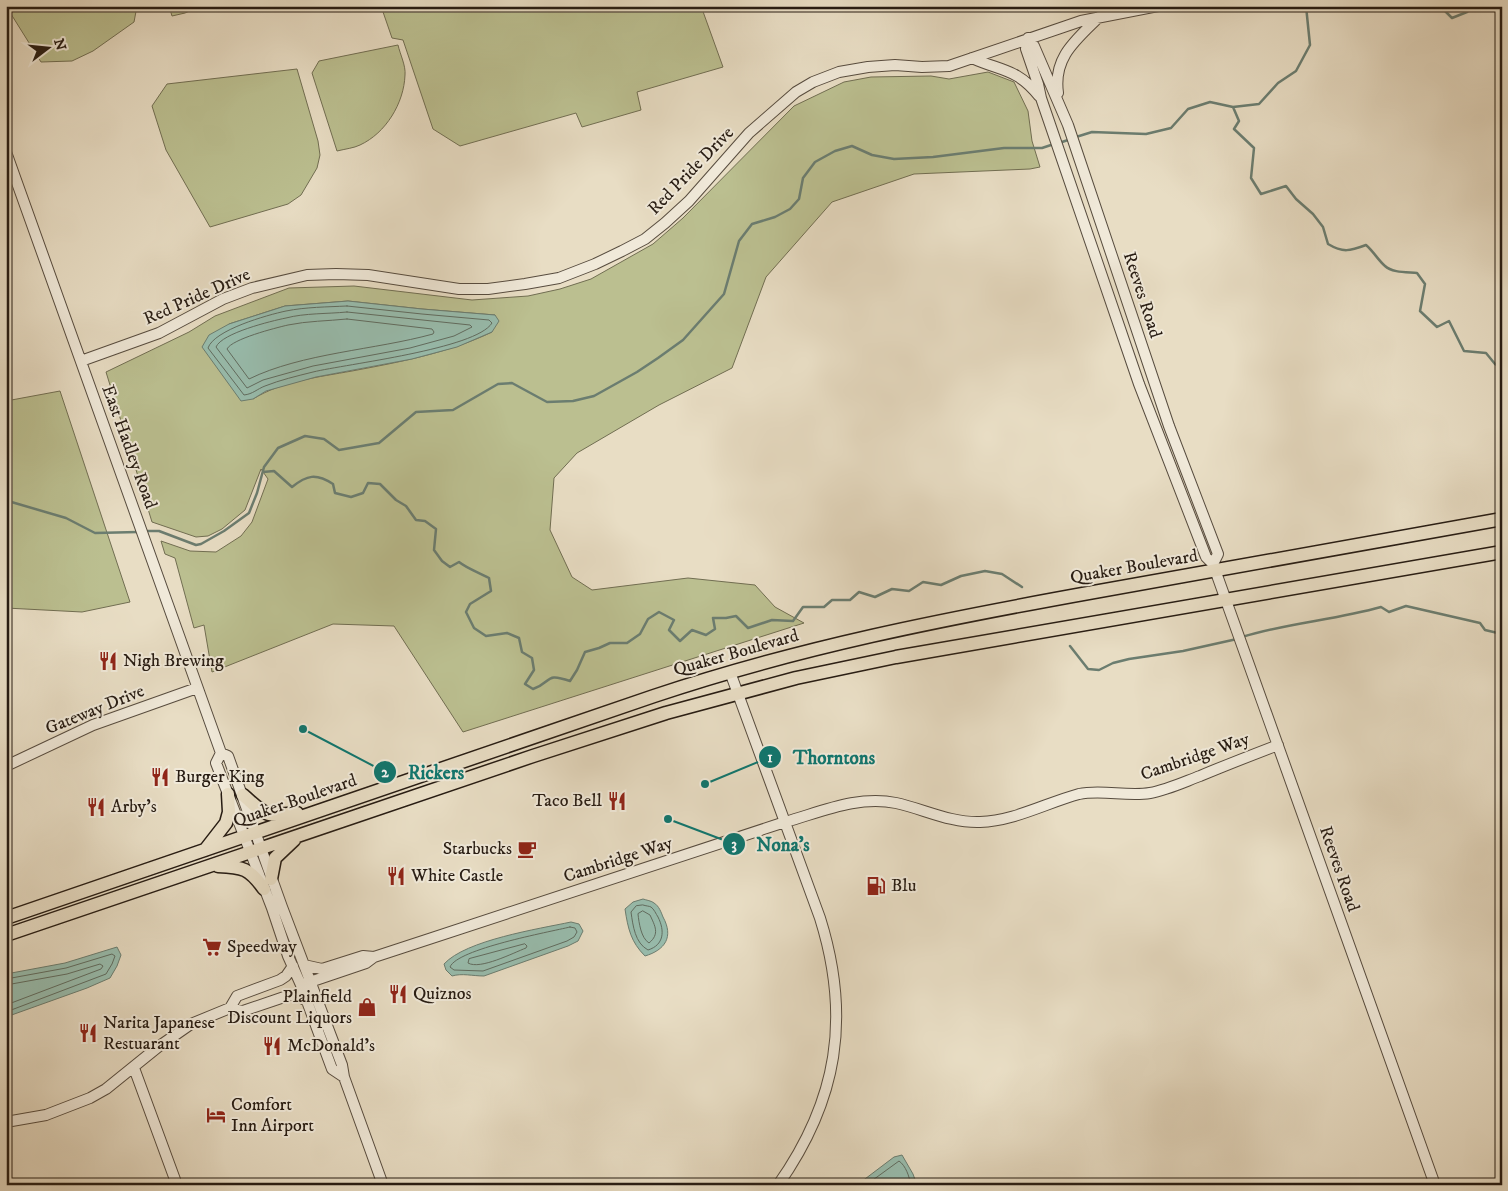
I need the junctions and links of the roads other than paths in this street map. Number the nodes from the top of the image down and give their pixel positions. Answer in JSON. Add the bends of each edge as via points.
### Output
{"nodes":[{"id":1,"x":1158,"y":6,"type":"edge"},
{"id":2,"x":1100,"y":17,"type":"junction"},
{"id":3,"x":1028,"y":38,"type":"junction"},
{"id":4,"x":972,"y":58,"type":"junction"},
{"id":5,"x":1041,"y":98,"type":"junction"},
{"id":6,"x":1059,"y":104,"type":"junction"},
{"id":7,"x":6,"y":152,"type":"edge"},
{"id":8,"x":81,"y":361,"type":"junction"},
{"id":9,"x":1502,"y":520,"type":"edge"},
{"id":10,"x":1502,"y":552,"type":"edge"},
{"id":11,"x":1214,"y":567,"type":"junction"},
{"id":12,"x":1225,"y":600,"type":"junction"},
{"id":13,"x":730,"y":672,"type":"junction"},
{"id":14,"x":197,"y":688,"type":"junction"},
{"id":15,"x":737,"y":693,"type":"junction"},
{"id":16,"x":1278,"y":745,"type":"junction"},
{"id":17,"x":221,"y":753,"type":"junction"},
{"id":18,"x":6,"y":766,"type":"edge"},
{"id":19,"x":228,"y":794,"type":"junction"},
{"id":20,"x":243,"y":795,"type":"junction"},
{"id":21,"x":326,"y":809,"type":"junction"},
{"id":22,"x":785,"y":822,"type":"junction"},
{"id":23,"x":250,"y":834,"type":"junction"},
{"id":24,"x":299,"y":836,"type":"junction"},
{"id":25,"x":205,"y":850,"type":"junction"},
{"id":26,"x":255,"y":850,"type":"junction"},
{"id":27,"x":210,"y":866,"type":"junction"},
{"id":28,"x":268,"y":884,"type":"junction"},
{"id":29,"x":6,"y":918,"type":"edge"},
{"id":30,"x":6,"y":935,"type":"edge"},
{"id":31,"x":374,"y":957,"type":"junction"},
{"id":32,"x":298,"y":965,"type":"junction"},
{"id":33,"x":306,"y":983,"type":"junction"},
{"id":34,"x":307,"y":1001,"type":"junction"},
{"id":35,"x":230,"y":1008,"type":"junction"},
{"id":36,"x":134,"y":1068,"type":"junction"},
{"id":37,"x":344,"y":1077,"type":"junction"},
{"id":38,"x":6,"y":1122,"type":"edge"},
{"id":39,"x":177,"y":1185,"type":"edge"},
{"id":40,"x":383,"y":1185,"type":"edge"},
{"id":41,"x":778,"y":1185,"type":"edge"},
{"id":42,"x":1434,"y":1185,"type":"edge"}],
"edges":[{"from":1,"to":2,"type":"street"},
{"from":2,"to":3,"type":"street"},
{"from":2,"to":6,"type":"street","via":[[1068,49],[1063,59],[1056,81]]},
{"from":3,"to":4,"type":"street","name":"Red Pride Drive"},
{"from":3,"to":5,"type":"street","name":"Reeves Road","via":[[1026,49]]},
{"from":3,"to":6,"type":"street","name":"Reeves Road"},
{"from":4,"to":5,"type":"street","via":[[1016,74]]},
{"from":4,"to":8,"type":"street","name":"Red Pride Drive","via":[[949,66],[858,68],[813,82],[796,92],[750,133],[666,223],[645,239],[559,278],[497,288],[459,289],[368,275],[306,275],[252,288],[159,333]]},
{"from":5,"to":11,"type":"street","name":"Reeves Road","via":[[1153,421],[1206,558]]},
{"from":6,"to":11,"type":"street","name":"Reeves Road","via":[[1169,426],[1218,554]]},
{"from":7,"to":8,"type":"street","name":"East Hadley Road"},
{"from":8,"to":14,"type":"street","name":"East Hadley Road"},
{"from":9,"to":11,"type":"main road","name":"Quaker Boulevard"},
{"from":10,"to":12,"type":"main road","name":"Quaker Boulevard"},
{"from":11,"to":12,"type":"street","name":"Reeves Road"},
{"from":11,"to":13,"type":"main road","name":"Quaker Boulevard","via":[[917,625]]},
{"from":12,"to":15,"type":"main road","name":"Quaker Boulevard","via":[[896,657]]},
{"from":12,"to":16,"type":"street","name":"Reeves Road"},
{"from":13,"to":15,"type":"street"},
{"from":13,"to":21,"type":"main road","name":"Quaker Boulevard"},
{"from":14,"to":17,"type":"street","name":"East Hadley Road"},
{"from":14,"to":18,"type":"street","name":"Gateway Drive","via":[[93,725]]},
{"from":15,"to":22,"type":"street"},
{"from":15,"to":24,"type":"main road","name":"Quaker Boulevard","via":[[610,731]]},
{"from":16,"to":22,"type":"street","name":"Cambridge Way","via":[[1153,793],[1080,794],[988,821],[959,821],[906,805],[876,800],[855,802]]},
{"from":16,"to":42,"type":"street","name":"Reeves Road"},
{"from":17,"to":19,"type":"street","name":"East Hadley Road","via":[[216,764]]},
{"from":17,"to":20,"type":"street","name":"East Hadley Road","via":[[228,756]]},
{"from":19,"to":23,"type":"street","name":"East Hadley Road"},
{"from":19,"to":25,"type":"main road","via":[[226,823]]},
{"from":20,"to":21,"type":"main road","via":[[261,812],[273,816]]},
{"from":20,"to":23,"type":"street","name":"East Hadley Road"},
{"from":21,"to":23,"type":"main road","name":"Quaker Boulevard"},
{"from":22,"to":31,"type":"street","name":"Cambridge Way"},
{"from":22,"to":41,"type":"street","via":[[829,948],[837,1017],[834,1057],[821,1106],[806,1142]]},
{"from":23,"to":25,"type":"main road","name":"Quaker Boulevard"},
{"from":23,"to":26,"type":"street","name":"East Hadley Road"},
{"from":24,"to":26,"type":"main road","name":"Quaker Boulevard"},
{"from":24,"to":28,"type":"main road","via":[[275,858]]},
{"from":25,"to":29,"type":"main road","name":"Quaker Boulevard"},
{"from":26,"to":27,"type":"main road","name":"Quaker Boulevard"},
{"from":26,"to":28,"type":"street","name":"East Hadley Road"},
{"from":27,"to":28,"type":"main road","via":[[230,866],[248,871]]},
{"from":27,"to":30,"type":"main road","name":"Quaker Boulevard"},
{"from":28,"to":32,"type":"street","name":"East Hadley Road"},
{"from":31,"to":32,"type":"street","name":"Cambridge Way","via":[[363,956],[322,969]]},
{"from":31,"to":33,"type":"street","name":"Cambridge Way","via":[[366,963]]},
{"from":32,"to":33,"type":"street","name":"East Hadley Road"},
{"from":32,"to":35,"type":"street","via":[[280,980],[237,996]]},
{"from":33,"to":34,"type":"street","name":"East Hadley Road"},
{"from":33,"to":37,"type":"street","name":"East Hadley Road","via":[[342,1065]]},
{"from":34,"to":35,"type":"street","via":[[290,995],[243,1011]]},
{"from":34,"to":37,"type":"street","name":"East Hadley Road","via":[[332,1069]]},
{"from":35,"to":36,"type":"street","via":[[185,1028]]},
{"from":36,"to":38,"type":"street","via":[[90,1098],[51,1114]]},
{"from":36,"to":39,"type":"street"},
{"from":37,"to":40,"type":"street","name":"East Hadley Road"}]}
